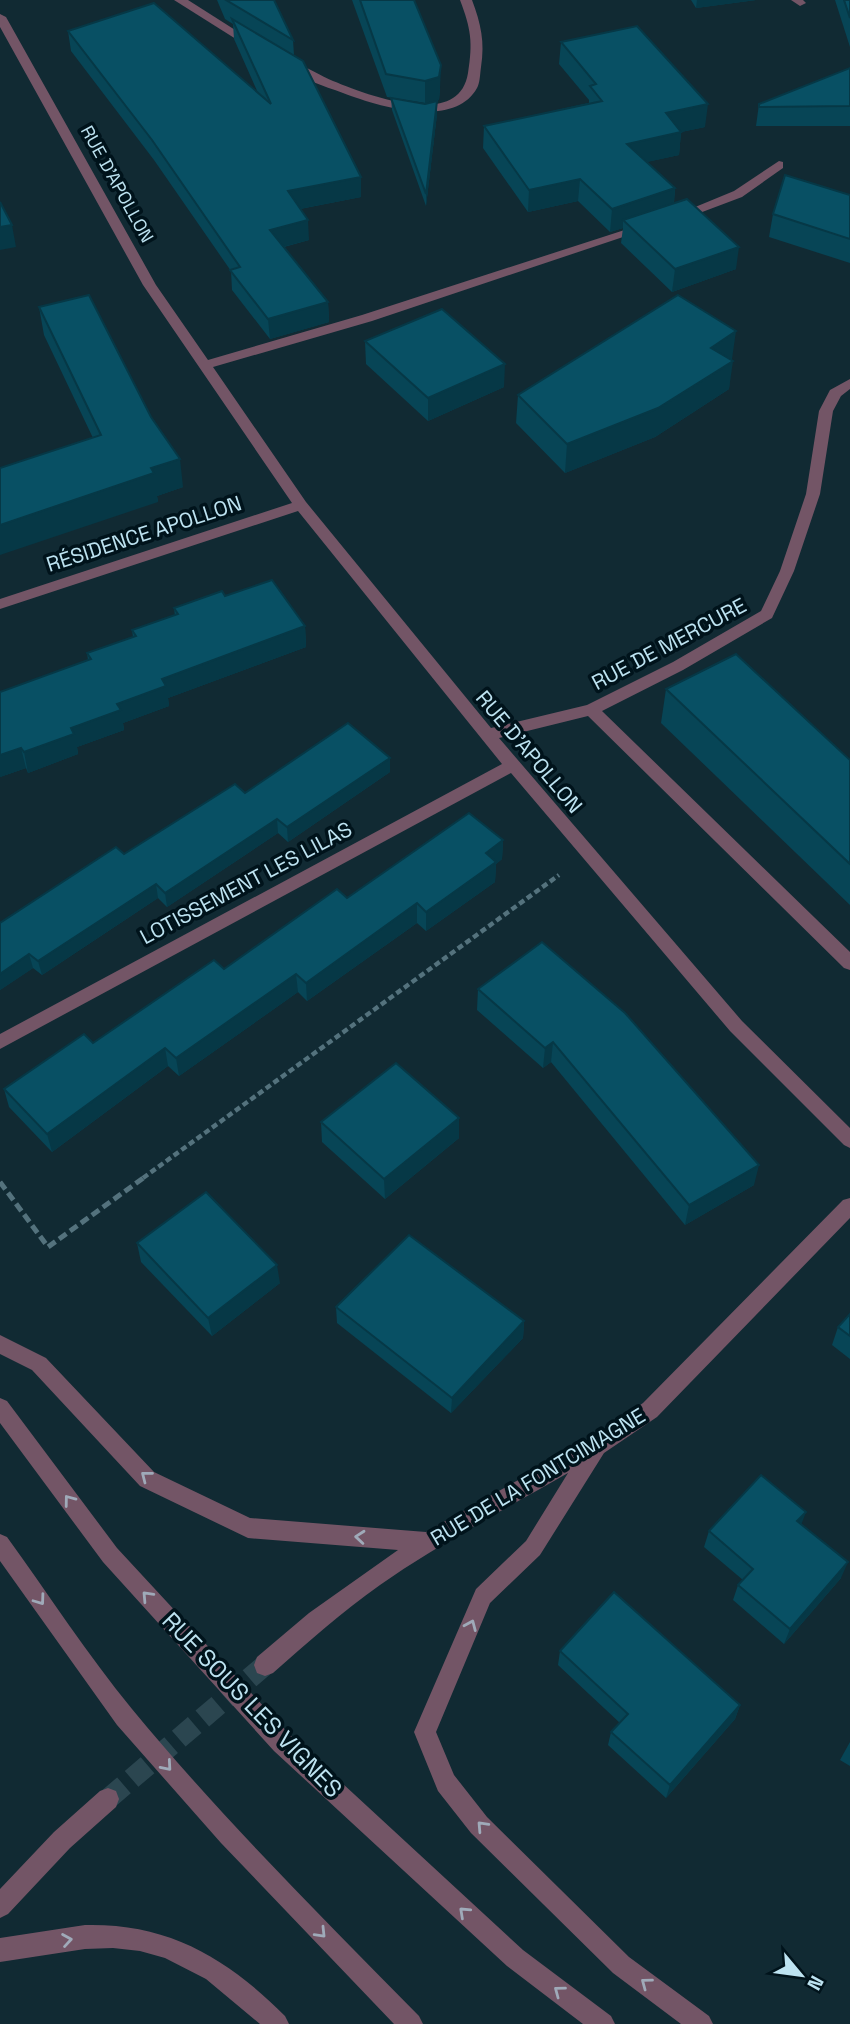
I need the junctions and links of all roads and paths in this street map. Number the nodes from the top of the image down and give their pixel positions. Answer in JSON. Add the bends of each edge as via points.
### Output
{"nodes":[{"id":1,"x":180,"y":0,"type":"edge"},
{"id":2,"x":466,"y":0,"type":"edge"},
{"id":3,"x":0,"y":17,"type":"edge"},
{"id":4,"x":779,"y":165,"type":"dead end"},
{"id":5,"x":207,"y":365,"type":"junction"},
{"id":6,"x":850,"y":383,"type":"edge"},
{"id":7,"x":301,"y":505,"type":"junction"},
{"id":8,"x":0,"y":604,"type":"edge"},
{"id":9,"x":591,"y":710,"type":"junction"},
{"id":10,"x":487,"y":735,"type":"junction"},
{"id":11,"x":513,"y":765,"type":"junction"},
{"id":12,"x":589,"y":854,"type":"junction"},
{"id":13,"x":850,"y":963,"type":"edge"},
{"id":14,"x":0,"y":1042,"type":"edge"},
{"id":15,"x":850,"y":1140,"type":"edge"},
{"id":16,"x":0,"y":1182,"type":"edge"},
{"id":17,"x":850,"y":1206,"type":"edge"},
{"id":18,"x":0,"y":1344,"type":"edge"},
{"id":19,"x":0,"y":1407,"type":"edge"},
{"id":20,"x":598,"y":1446,"type":"junction"},
{"id":21,"x":429,"y":1542,"type":"junction"},
{"id":22,"x":0,"y":1544,"type":"edge"},
{"id":23,"x":265,"y":1665,"type":"tunnel mouth"},
{"id":24,"x":108,"y":1799,"type":"tunnel mouth"},
{"id":25,"x":0,"y":1906,"type":"edge"},
{"id":26,"x":0,"y":1950,"type":"edge"},
{"id":27,"x":277,"y":2024,"type":"edge"},
{"id":28,"x":411,"y":2024,"type":"edge"},
{"id":29,"x":603,"y":2024,"type":"edge"},
{"id":30,"x":701,"y":2024,"type":"edge"}],
"edges":[{"from":1,"to":2,"type":"street","via":[[271,55],[359,97],[425,110],[456,102],[471,89],[481,38]]},
{"from":3,"to":5,"type":"street","name":"RUE D'APOLLON","via":[[150,285]]},
{"from":4,"to":5,"type":"street","via":[[738,194],[660,223]]},
{"from":5,"to":7,"type":"street","name":"RUE D'APOLLON"},
{"from":6,"to":9,"type":"street","name":"RUE DE MERCURE","via":[[835,393],[826,411],[813,494],[767,614]]},
{"from":7,"to":8,"type":"street","name":"RÉSIDENCE APOLLON"},
{"from":7,"to":10,"type":"street","name":"RUE D'APOLLON"},
{"from":9,"to":10,"type":"street","name":"RUE DE MERCURE"},
{"from":9,"to":13,"type":"street","name":"RUE DE MERCURE"},
{"from":10,"to":11,"type":"street","name":"RUE D'APOLLON"},
{"from":11,"to":12,"type":"street","name":"RUE D'APOLLON"},
{"from":11,"to":14,"type":"street","name":"LOTISSEMENT LES LILAS"},
{"from":12,"to":15,"type":"street","name":"RUE D'APOLLON","via":[[736,1026]]},
{"from":12,"to":16,"type":"path","via":[[48,1247]]},
{"from":17,"to":20,"type":"street","name":"RUE DE LA FONTCIMAGNE","via":[[650,1410]]},
{"from":21,"to":18,"type":"street","one_way":true,"via":[[248,1528],[147,1479],[39,1364]]},
{"from":29,"to":19,"type":"street","name":"RUE SOUS LES VIGNES","one_way":true,"via":[[514,1958],[282,1743],[110,1555]]},
{"from":20,"to":21,"type":"street","name":"RUE DE LA FONTCIMAGNE"},
{"from":30,"to":20,"type":"street","one_way":true,"via":[[621,1965],[479,1825],[446,1783],[425,1732],[483,1596],[533,1548]]},
{"from":21,"to":23,"type":"street","name":"RUE DE LA FONTCIMAGNE","via":[[340,1603]]},
{"from":22,"to":28,"type":"street","one_way":true,"via":[[122,1714],[278,1888]]},
{"from":24,"to":25,"type":"street"},
{"from":26,"to":27,"type":"street","one_way":true,"via":[[86,1937],[155,1942],[192,1956],[227,1979]]}]}
